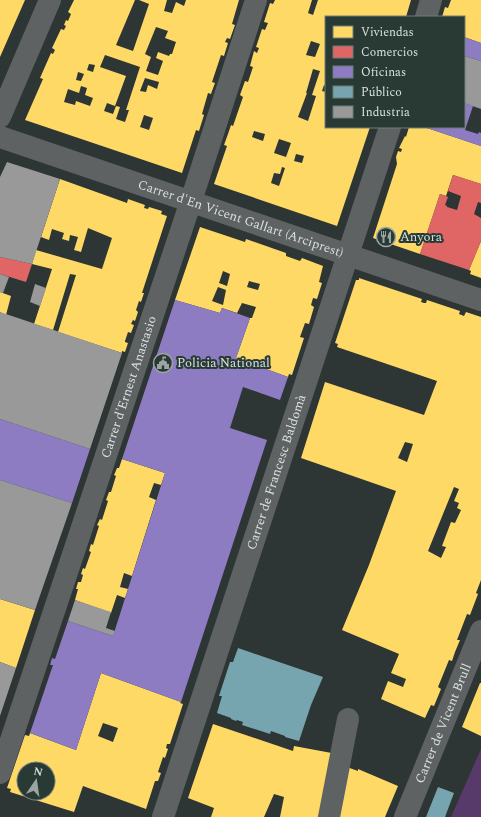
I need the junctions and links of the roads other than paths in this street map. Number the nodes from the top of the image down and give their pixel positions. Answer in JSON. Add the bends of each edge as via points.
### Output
{"nodes":[{"id":1,"x":50,"y":0,"type":"edge"},
{"id":2,"x":256,"y":0,"type":"edge"},
{"id":3,"x":431,"y":0,"type":"edge"},
{"id":4,"x":426,"y":16,"type":"edge"},
{"id":5,"x":0,"y":118,"type":"edge"},
{"id":6,"x":390,"y":128,"type":"edge"},
{"id":7,"x":0,"y":137,"type":"edge"},
{"id":8,"x":191,"y":201,"type":"junction"},
{"id":9,"x":348,"y":255,"type":"junction"},
{"id":10,"x":481,"y":300,"type":"edge"},
{"id":11,"x":481,"y":631,"type":"edge"},
{"id":12,"x":348,"y":719,"type":"dead end"},
{"id":13,"x":0,"y":773,"type":"edge"},
{"id":14,"x":163,"y":817,"type":"edge"},
{"id":15,"x":329,"y":817,"type":"edge"},
{"id":16,"x":405,"y":817,"type":"edge"}],
"edges":[{"from":1,"to":5,"type":"street"},
{"from":2,"to":8,"type":"street","name":"Carrer d'Ernest Anastasio"},
{"from":3,"to":4,"type":"street"},
{"from":6,"to":9,"type":"street","name":"Carrer de Francesc Baldomà"},
{"from":7,"to":8,"type":"street","name":"Carrer d'En Vicent Gallart (Arciprest)"},
{"from":8,"to":9,"type":"street","name":"Carrer d'En Vicent Gallart (Arciprest)"},
{"from":8,"to":13,"type":"street","name":"Carrer d'Ernest Anastasio"},
{"from":9,"to":10,"type":"street","name":"Carrer d'En Vicent Gallart (Arciprest)"},
{"from":9,"to":14,"type":"street","name":"Carrer de Francesc Baldomà"},
{"from":11,"to":16,"type":"street","name":"Carrer de Vicent Brull"},
{"from":12,"to":15,"type":"street"}]}
